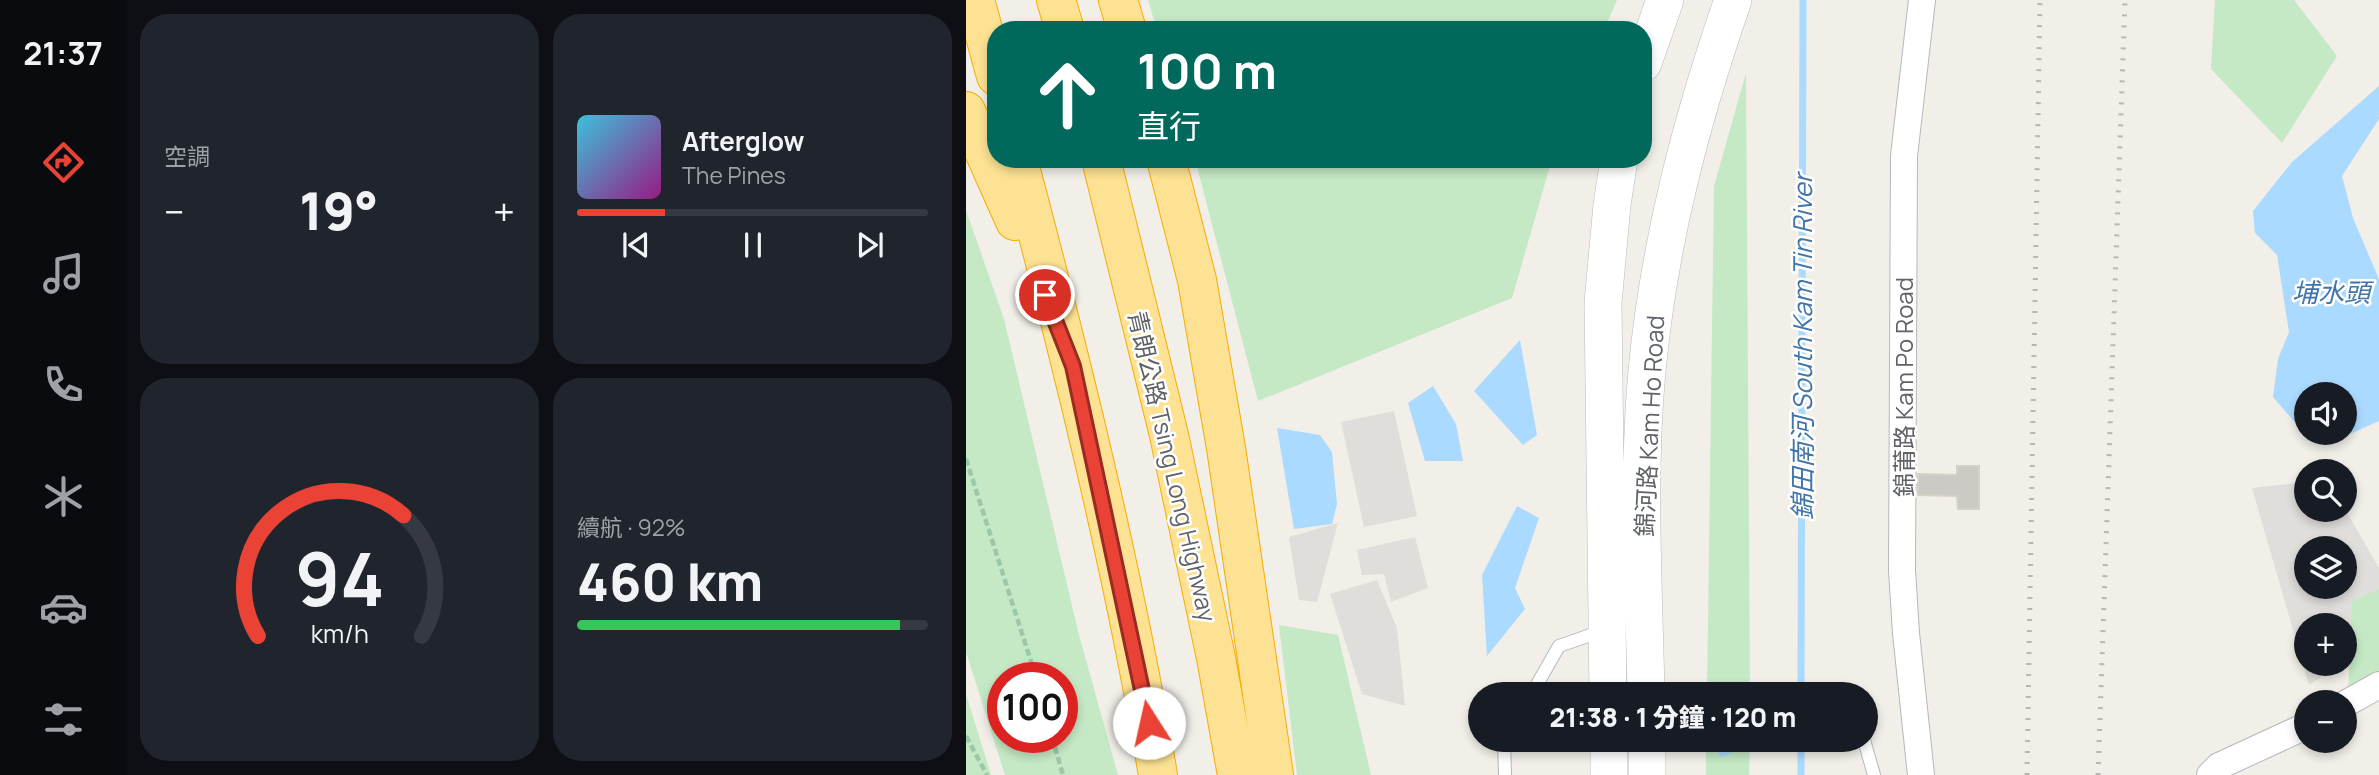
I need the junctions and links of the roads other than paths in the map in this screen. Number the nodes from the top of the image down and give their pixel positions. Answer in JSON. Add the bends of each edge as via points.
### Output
{"nodes":[{"id":1,"x":975,"y":0,"type":"edge"},
{"id":2,"x":1056,"y":0,"type":"edge"},
{"id":3,"x":1118,"y":0,"type":"edge"},
{"id":4,"x":1665,"y":0,"type":"edge"},
{"id":5,"x":1733,"y":0,"type":"edge"},
{"id":6,"x":1922,"y":0,"type":"edge"},
{"id":7,"x":1062,"y":21,"type":"edge"},
{"id":8,"x":1124,"y":21,"type":"edge"},
{"id":9,"x":1652,"y":37,"type":"edge"},
{"id":10,"x":987,"y":43,"type":"edge"},
{"id":11,"x":966,"y":111,"type":"edge"},
{"id":12,"x":987,"y":159,"type":"edge"},
{"id":13,"x":991,"y":168,"type":"edge"},
{"id":14,"x":1020,"y":168,"type":"edge"},
{"id":15,"x":1103,"y":168,"type":"edge"},
{"id":16,"x":1168,"y":168,"type":"edge"},
{"id":17,"x":1618,"y":168,"type":"edge"},
{"id":18,"x":1073,"y":366,"type":"junction"},
{"id":19,"x":1605,"y":630,"type":"junction"},
{"id":20,"x":1538,"y":682,"type":"edge"},
{"id":21,"x":1607,"y":682,"type":"edge"},
{"id":22,"x":1646,"y":682,"type":"edge"},
{"id":23,"x":2379,"y":684,"type":"edge"},
{"id":24,"x":2357,"y":697,"type":"edge"},
{"id":25,"x":2294,"y":732,"type":"edge"},
{"id":26,"x":1504,"y":752,"type":"edge"},
{"id":27,"x":1609,"y":752,"type":"edge"},
{"id":28,"x":1647,"y":752,"type":"edge"},
{"id":29,"x":1867,"y":752,"type":"edge"},
{"id":30,"x":1158,"y":775,"type":"edge"},
{"id":31,"x":1237,"y":775,"type":"edge"},
{"id":32,"x":1275,"y":775,"type":"edge"},
{"id":33,"x":1505,"y":775,"type":"edge"},
{"id":34,"x":1609,"y":775,"type":"edge"},
{"id":35,"x":1647,"y":775,"type":"edge"},
{"id":36,"x":1874,"y":775,"type":"edge"},
{"id":37,"x":1921,"y":775,"type":"edge"},
{"id":38,"x":2210,"y":775,"type":"edge"}],
"edges":[{"from":1,"to":10,"type":"highway"},
{"from":2,"to":7,"type":"highway"},
{"from":3,"to":8,"type":"highway"},
{"from":4,"to":9,"type":"main road"},
{"from":5,"to":22,"type":"main road","name":"錦河路 Kam Ho Road","via":[[1670,213],[1654,310],[1641,500]]},
{"from":6,"to":37,"type":"street","name":"錦莆路 Kam Po Road","via":[[1904,156],[1902,543]]},
{"from":11,"to":12,"type":"highway"},
{"from":13,"to":18,"type":"highway"},
{"from":14,"to":18,"type":"highway"},
{"from":15,"to":31,"type":"highway","name":"青朗公路 Tsing Long Highway","via":[[1169,435]]},
{"from":16,"to":32,"type":"highway","via":[[1194,267],[1224,435]]},
{"from":17,"to":19,"type":"main road","name":"錦河路 Kam Ho Road","via":[[1603,303]]},
{"from":18,"to":30,"type":"highway"},
{"from":19,"to":20,"type":"lane","via":[[1559,646]]},
{"from":19,"to":21,"type":"main road","name":"錦河路 Kam Ho Road"},
{"from":23,"to":24,"type":"street"},
{"from":25,"to":38,"type":"street"},
{"from":26,"to":33,"type":"lane"},
{"from":27,"to":34,"type":"main road"},
{"from":28,"to":35,"type":"main road"},
{"from":29,"to":36,"type":"lane"}]}
